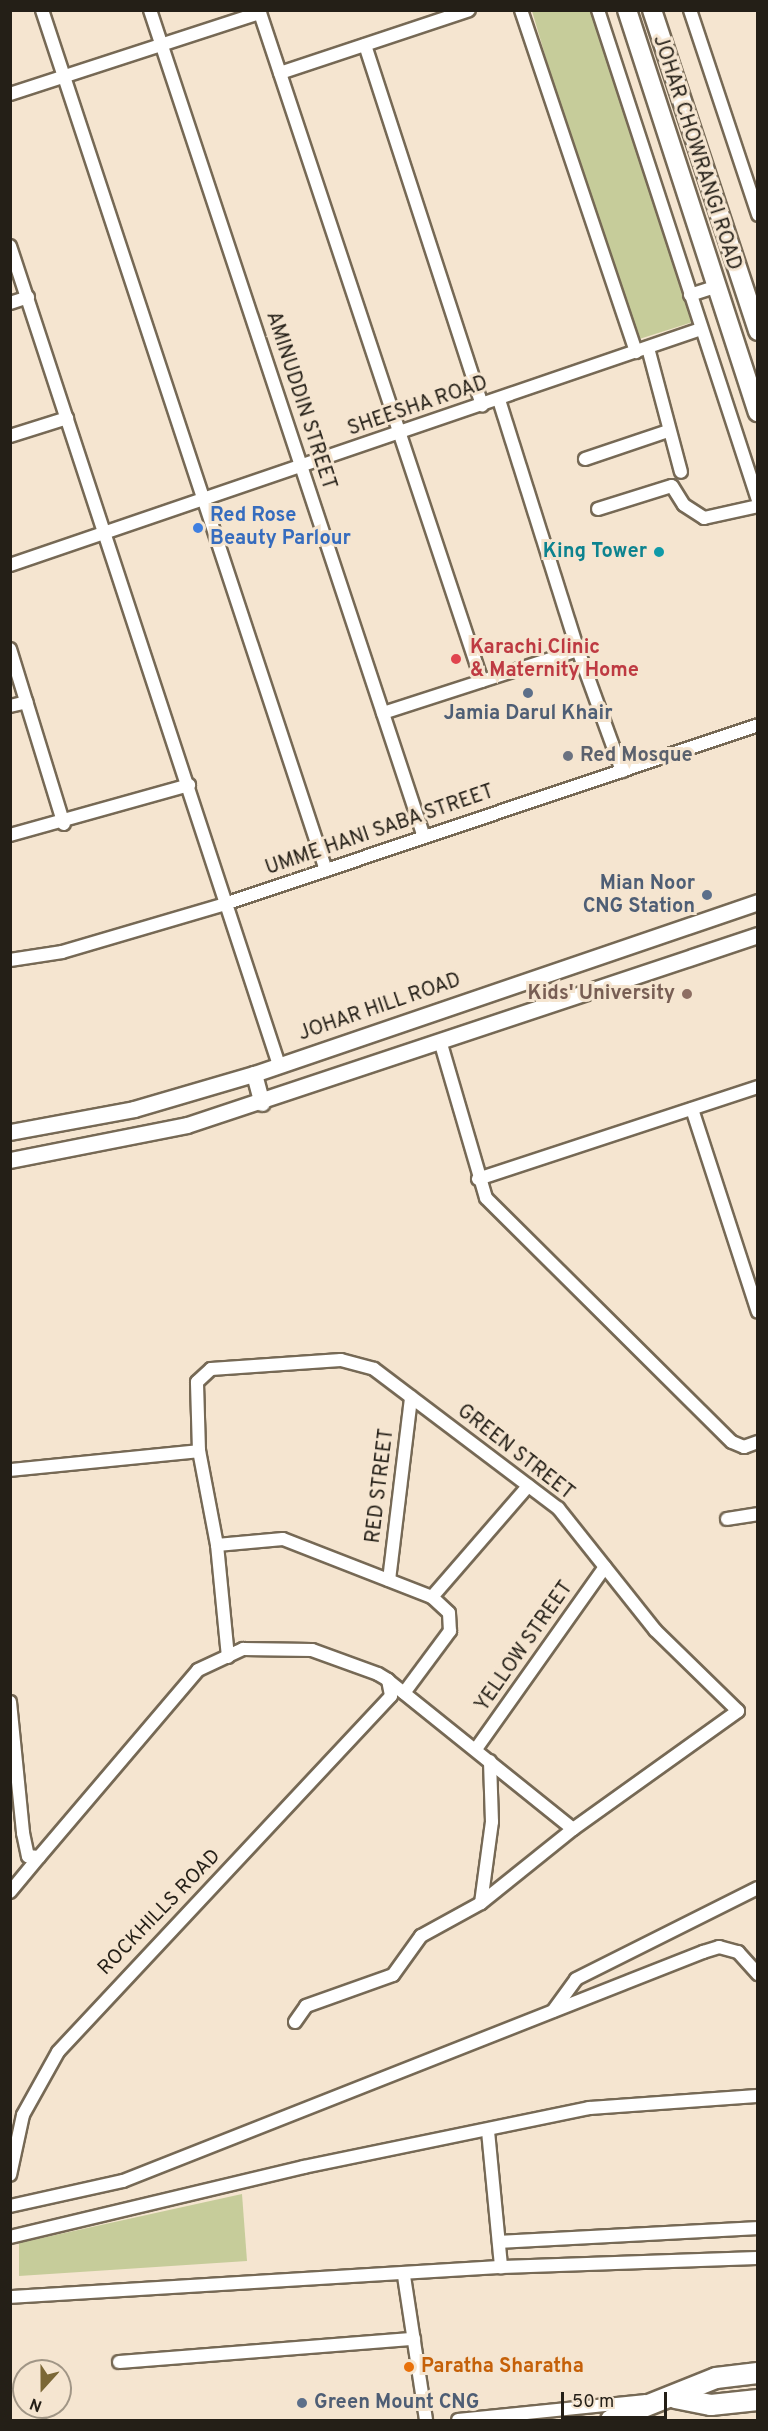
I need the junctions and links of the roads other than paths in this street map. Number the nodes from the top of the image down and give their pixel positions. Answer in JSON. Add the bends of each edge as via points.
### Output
{"nodes":[{"id":1,"x":42,"y":10,"type":"edge"},
{"id":2,"x":150,"y":10,"type":"edge"},
{"id":3,"x":470,"y":10,"type":"edge"},
{"id":4,"x":521,"y":10,"type":"edge"},
{"id":5,"x":598,"y":10,"type":"edge"},
{"id":6,"x":627,"y":10,"type":"edge"},
{"id":7,"x":652,"y":10,"type":"edge"},
{"id":8,"x":690,"y":10,"type":"edge"},
{"id":9,"x":259,"y":12,"type":"edge"},
{"id":10,"x":162,"y":45,"type":"junction"},
{"id":11,"x":365,"y":45,"type":"junction"},
{"id":12,"x":280,"y":73,"type":"junction"},
{"id":13,"x":64,"y":77,"type":"junction"},
{"id":14,"x":10,"y":94,"type":"edge"},
{"id":15,"x":758,"y":214,"type":"edge"},
{"id":16,"x":10,"y":246,"type":"edge"},
{"id":17,"x":715,"y":287,"type":"junction"},
{"id":18,"x":690,"y":295,"type":"junction"},
{"id":19,"x":27,"y":297,"type":"junction"},
{"id":20,"x":10,"y":303,"type":"edge"},
{"id":21,"x":753,"y":303,"type":"edge"},
{"id":22,"x":701,"y":329,"type":"junction"},
{"id":23,"x":758,"y":331,"type":"edge"},
{"id":24,"x":642,"y":350,"type":"junction"},
{"id":25,"x":499,"y":400,"type":"junction"},
{"id":26,"x":482,"y":406,"type":"junction"},
{"id":27,"x":758,"y":412,"type":"edge"},
{"id":28,"x":67,"y":418,"type":"junction"},
{"id":29,"x":668,"y":431,"type":"junction"},
{"id":30,"x":398,"y":435,"type":"junction"},
{"id":31,"x":10,"y":436,"type":"edge"},
{"id":32,"x":585,"y":459,"type":"dead end"},
{"id":33,"x":302,"y":468,"type":"junction"},
{"id":34,"x":681,"y":472,"type":"dead end"},
{"id":35,"x":758,"y":500,"type":"edge"},
{"id":36,"x":202,"y":502,"type":"junction"},
{"id":37,"x":758,"y":506,"type":"edge"},
{"id":38,"x":598,"y":510,"type":"dead end"},
{"id":39,"x":106,"y":535,"type":"junction"},
{"id":40,"x":10,"y":566,"type":"edge"},
{"id":41,"x":10,"y":649,"type":"edge"},
{"id":42,"x":578,"y":650,"type":"junction"},
{"id":43,"x":482,"y":681,"type":"junction"},
{"id":44,"x":27,"y":702,"type":"junction"},
{"id":45,"x":10,"y":706,"type":"edge"},
{"id":46,"x":383,"y":713,"type":"junction"},
{"id":47,"x":758,"y":725,"type":"edge"},
{"id":48,"x":622,"y":771,"type":"junction"},
{"id":49,"x":189,"y":785,"type":"junction"},
{"id":50,"x":64,"y":824,"type":"junction"},
{"id":51,"x":10,"y":835,"type":"edge"},
{"id":52,"x":424,"y":837,"type":"junction"},
{"id":53,"x":326,"y":870,"type":"junction"},
{"id":54,"x":758,"y":902,"type":"edge"},
{"id":55,"x":228,"y":903,"type":"junction"},
{"id":56,"x":758,"y":935,"type":"edge"},
{"id":57,"x":10,"y":960,"type":"edge"},
{"id":58,"x":441,"y":1044,"type":"junction"},
{"id":59,"x":279,"y":1065,"type":"junction"},
{"id":60,"x":254,"y":1074,"type":"junction"},
{"id":61,"x":758,"y":1087,"type":"edge"},
{"id":62,"x":261,"y":1103,"type":"junction"},
{"id":63,"x":692,"y":1109,"type":"junction"},
{"id":64,"x":10,"y":1131,"type":"edge"},
{"id":65,"x":10,"y":1160,"type":"edge"},
{"id":66,"x":477,"y":1179,"type":"junction"},
{"id":67,"x":758,"y":1312,"type":"edge"},
{"id":68,"x":411,"y":1397,"type":"junction"},
{"id":69,"x":758,"y":1442,"type":"edge"},
{"id":70,"x":198,"y":1451,"type":"junction"},
{"id":71,"x":10,"y":1470,"type":"edge"},
{"id":72,"x":528,"y":1486,"type":"junction"},
{"id":73,"x":758,"y":1514,"type":"edge"},
{"id":74,"x":727,"y":1519,"type":"dead end"},
{"id":75,"x":218,"y":1545,"type":"junction"},
{"id":76,"x":605,"y":1567,"type":"junction"},
{"id":77,"x":388,"y":1580,"type":"junction"},
{"id":78,"x":432,"y":1597,"type":"junction"},
{"id":79,"x":228,"y":1656,"type":"junction"},
{"id":80,"x":388,"y":1680,"type":"junction"},
{"id":81,"x":404,"y":1693,"type":"junction"},
{"id":82,"x":10,"y":1702,"type":"edge"},
{"id":83,"x":476,"y":1749,"type":"junction"},
{"id":84,"x":490,"y":1761,"type":"junction"},
{"id":85,"x":16,"y":1811,"type":"edge"},
{"id":86,"x":573,"y":1829,"type":"junction"},
{"id":87,"x":33,"y":1856,"type":"junction"},
{"id":88,"x":758,"y":1888,"type":"edge"},
{"id":89,"x":10,"y":1892,"type":"edge"},
{"id":90,"x":481,"y":1903,"type":"junction"},
{"id":91,"x":758,"y":1974,"type":"edge"},
{"id":92,"x":552,"y":2012,"type":"junction"},
{"id":93,"x":295,"y":2022,"type":"dead end"},
{"id":94,"x":758,"y":2096,"type":"edge"},
{"id":95,"x":488,"y":2131,"type":"junction"},
{"id":96,"x":10,"y":2175,"type":"edge"},
{"id":97,"x":10,"y":2206,"type":"edge"},
{"id":98,"x":758,"y":2228,"type":"edge"},
{"id":99,"x":10,"y":2237,"type":"edge"},
{"id":100,"x":499,"y":2242,"type":"junction"},
{"id":101,"x":758,"y":2258,"type":"edge"},
{"id":102,"x":501,"y":2267,"type":"junction"},
{"id":103,"x":404,"y":2276,"type":"junction"},
{"id":104,"x":10,"y":2296,"type":"edge"},
{"id":105,"x":414,"y":2339,"type":"junction"},
{"id":106,"x":119,"y":2362,"type":"dead end"},
{"id":107,"x":758,"y":2373,"type":"edge"},
{"id":108,"x":675,"y":2398,"type":"junction"},
{"id":109,"x":758,"y":2400,"type":"edge"},
{"id":110,"x":426,"y":2421,"type":"edge"},
{"id":111,"x":458,"y":2421,"type":"edge"},
{"id":112,"x":611,"y":2421,"type":"edge"}],
"edges":[{"from":1,"to":13,"type":"street"},
{"from":2,"to":10,"type":"street","name":"AMINUDDIN STREET"},
{"from":3,"to":11,"type":"street"},
{"from":4,"to":24,"type":"street"},
{"from":5,"to":18,"type":"street"},
{"from":6,"to":17,"type":"main road","name":"JOHAR CHOWRANGI ROAD"},
{"from":7,"to":21,"type":"main road","name":"JOHAR CHOWRANGI ROAD"},
{"from":8,"to":15,"type":"street"},
{"from":9,"to":10,"type":"street"},
{"from":9,"to":12,"type":"street"},
{"from":10,"to":13,"type":"street"},
{"from":10,"to":33,"type":"street","name":"AMINUDDIN STREET"},
{"from":11,"to":12,"type":"street"},
{"from":11,"to":26,"type":"street"},
{"from":12,"to":30,"type":"street"},
{"from":13,"to":14,"type":"street"},
{"from":13,"to":36,"type":"street"},
{"from":16,"to":19,"type":"street"},
{"from":17,"to":18,"type":"street"},
{"from":17,"to":27,"type":"main road","name":"JOHAR CHOWRANGI ROAD"},
{"from":18,"to":22,"type":"street"},
{"from":19,"to":20,"type":"street"},
{"from":19,"to":28,"type":"street"},
{"from":21,"to":23,"type":"main road","name":"JOHAR CHOWRANGI ROAD"},
{"from":22,"to":24,"type":"street","name":"SHEESHA ROAD"},
{"from":22,"to":35,"type":"street"},
{"from":24,"to":25,"type":"street","name":"SHEESHA ROAD"},
{"from":24,"to":29,"type":"street"},
{"from":25,"to":26,"type":"street","name":"SHEESHA ROAD"},
{"from":25,"to":42,"type":"street"},
{"from":26,"to":30,"type":"street","name":"SHEESHA ROAD"},
{"from":28,"to":31,"type":"street"},
{"from":28,"to":39,"type":"street"},
{"from":29,"to":32,"type":"street"},
{"from":29,"to":34,"type":"street"},
{"from":30,"to":33,"type":"street","name":"SHEESHA ROAD"},
{"from":30,"to":43,"type":"street"},
{"from":33,"to":36,"type":"street","name":"SHEESHA ROAD"},
{"from":33,"to":46,"type":"street","name":"AMINUDDIN STREET"},
{"from":36,"to":39,"type":"street","name":"SHEESHA ROAD"},
{"from":36,"to":53,"type":"street"},
{"from":37,"to":38,"type":"street","via":[[704,518],[684,505],[672,486]]},
{"from":39,"to":40,"type":"street","name":"SHEESHA ROAD"},
{"from":39,"to":49,"type":"street"},
{"from":41,"to":44,"type":"street"},
{"from":42,"to":43,"type":"street"},
{"from":42,"to":48,"type":"street"},
{"from":43,"to":46,"type":"street"},
{"from":44,"to":45,"type":"street"},
{"from":44,"to":50,"type":"street"},
{"from":46,"to":52,"type":"street","name":"AMINUDDIN STREET"},
{"from":47,"to":48,"type":"street","name":"UMME HANI SABA STREET"},
{"from":48,"to":52,"type":"street","name":"UMME HANI SABA STREET"},
{"from":49,"to":50,"type":"street"},
{"from":49,"to":55,"type":"street"},
{"from":50,"to":51,"type":"street"},
{"from":52,"to":53,"type":"street","name":"UMME HANI SABA STREET"},
{"from":53,"to":55,"type":"street","name":"UMME HANI SABA STREET"},
{"from":54,"to":59,"type":"street","name":"JOHAR HILL ROAD"},
{"from":55,"to":57,"type":"street","name":"UMME HANI SABA STREET","via":[[62,952]]},
{"from":55,"to":59,"type":"street"},
{"from":56,"to":58,"type":"street"},
{"from":58,"to":62,"type":"street"},
{"from":58,"to":66,"type":"street"},
{"from":59,"to":60,"type":"street","name":"JOHAR HILL ROAD"},
{"from":60,"to":62,"type":"street"},
{"from":60,"to":64,"type":"street","name":"JOHAR HILL ROAD","via":[[135,1109]]},
{"from":61,"to":63,"type":"street"},
{"from":62,"to":65,"type":"street","via":[[91,1148]]},
{"from":63,"to":66,"type":"street"},
{"from":63,"to":67,"type":"street"},
{"from":66,"to":69,"type":"street","via":[[486,1198],[732,1442],[744,1447]]},
{"from":68,"to":70,"type":"street","name":"GREEN STREET","via":[[374,1369],[341,1360],[211,1369],[200,1375]]},
{"from":68,"to":72,"type":"street","name":"GREEN STREET"},
{"from":68,"to":77,"type":"street","name":"RED STREET"},
{"from":70,"to":71,"type":"street"},
{"from":70,"to":75,"type":"street"},
{"from":72,"to":76,"type":"street","name":"GREEN STREET","via":[[558,1508]]},
{"from":72,"to":78,"type":"street"},
{"from":73,"to":74,"type":"street"},
{"from":75,"to":77,"type":"street","via":[[283,1539]]},
{"from":75,"to":79,"type":"street"},
{"from":76,"to":83,"type":"street","name":"YELLOW STREET"},
{"from":76,"to":86,"type":"street","name":"GREEN STREET","via":[[655,1630],[738,1711]]},
{"from":77,"to":78,"type":"street"},
{"from":78,"to":81,"type":"street","via":[[449,1613],[450,1631]]},
{"from":79,"to":80,"type":"street","via":[[243,1649],[312,1650]]},
{"from":79,"to":87,"type":"street","via":[[198,1670]]},
{"from":80,"to":81,"type":"street"},
{"from":80,"to":96,"type":"street","name":"ROCKHILLS ROAD","via":[[391,1696],[385,1708],[58,2052],[23,2115]]},
{"from":81,"to":83,"type":"street"},
{"from":82,"to":85,"type":"street"},
{"from":83,"to":84,"type":"street"},
{"from":84,"to":86,"type":"street"},
{"from":84,"to":90,"type":"street","via":[[492,1822]]},
{"from":85,"to":87,"type":"street"},
{"from":86,"to":90,"type":"street"},
{"from":87,"to":89,"type":"street"},
{"from":88,"to":92,"type":"street","via":[[576,1979]]},
{"from":90,"to":93,"type":"street","via":[[421,1936],[393,1975],[306,2006]]},
{"from":91,"to":92,"type":"street","via":[[738,1952],[719,1947]]},
{"from":92,"to":97,"type":"street","via":[[123,2181]]},
{"from":94,"to":95,"type":"street","via":[[589,2108]]},
{"from":95,"to":99,"type":"street"},
{"from":95,"to":100,"type":"street"},
{"from":98,"to":100,"type":"street"},
{"from":100,"to":102,"type":"street"},
{"from":101,"to":102,"type":"street"},
{"from":102,"to":103,"type":"street"},
{"from":103,"to":104,"type":"street"},
{"from":103,"to":105,"type":"street"},
{"from":105,"to":106,"type":"street"},
{"from":105,"to":110,"type":"street"},
{"from":107,"to":108,"type":"main road","via":[[716,2378]]},
{"from":108,"to":109,"type":"main road","via":[[711,2404]]},
{"from":108,"to":111,"type":"street"},
{"from":108,"to":112,"type":"main road"}]}
